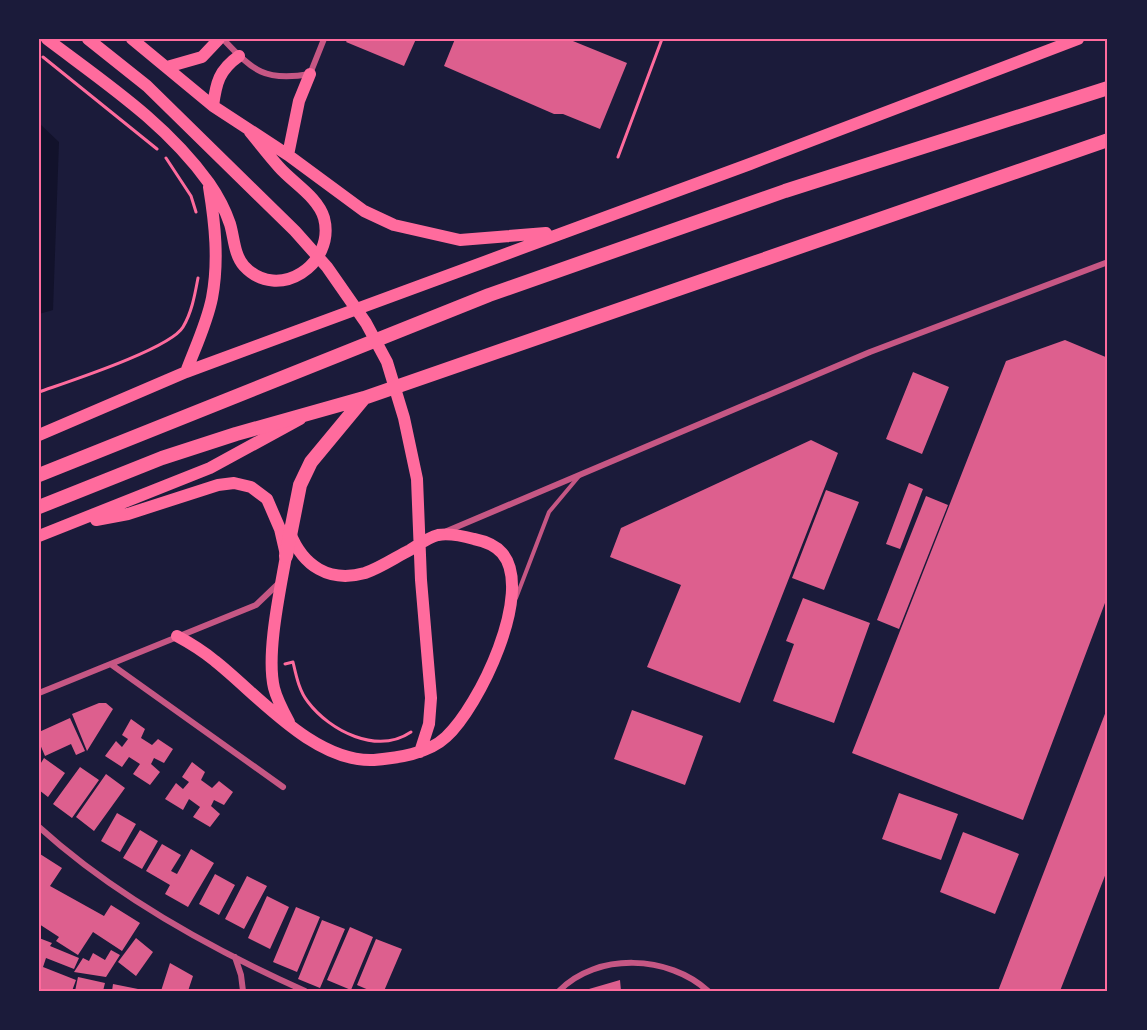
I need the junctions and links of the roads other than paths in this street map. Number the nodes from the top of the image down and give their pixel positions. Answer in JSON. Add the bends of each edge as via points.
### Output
{"nodes":[{"id":1,"x":46,"y":39,"type":"edge"},
{"id":2,"x":88,"y":39,"type":"edge"},
{"id":3,"x":132,"y":39,"type":"edge"},
{"id":4,"x":221,"y":39,"type":"edge"},
{"id":5,"x":324,"y":39,"type":"edge"},
{"id":6,"x":1078,"y":39,"type":"edge"},
{"id":7,"x":239,"y":56,"type":"junction"},
{"id":8,"x":167,"y":67,"type":"junction"},
{"id":9,"x":310,"y":74,"type":"junction"},
{"id":10,"x":1108,"y":88,"type":"edge"},
{"id":11,"x":213,"y":106,"type":"junction"},
{"id":12,"x":250,"y":132,"type":"junction"},
{"id":13,"x":1108,"y":140,"type":"edge"},
{"id":14,"x":288,"y":155,"type":"junction"},
{"id":15,"x":209,"y":183,"type":"junction"},
{"id":16,"x":562,"y":231,"type":"junction"},
{"id":17,"x":1108,"y":262,"type":"edge"},
{"id":18,"x":186,"y":372,"type":"junction"},
{"id":19,"x":364,"y":398,"type":"junction"},
{"id":20,"x":313,"y":412,"type":"junction"},
{"id":21,"x":40,"y":434,"type":"edge"},
{"id":22,"x":582,"y":473,"type":"junction"},
{"id":23,"x":39,"y":475,"type":"edge"},
{"id":24,"x":39,"y":507,"type":"edge"},
{"id":25,"x":65,"y":526,"type":"junction"},
{"id":26,"x":290,"y":534,"type":"junction"},
{"id":27,"x":437,"y":535,"type":"junction"},
{"id":28,"x":39,"y":536,"type":"edge"},
{"id":29,"x":286,"y":556,"type":"junction"},
{"id":30,"x":282,"y":579,"type":"junction"},
{"id":31,"x":511,"y":612,"type":"junction"},
{"id":32,"x":177,"y":636,"type":"junction"},
{"id":33,"x":112,"y":665,"type":"junction"},
{"id":34,"x":39,"y":693,"type":"edge"},
{"id":35,"x":295,"y":731,"type":"junction"},
{"id":36,"x":420,"y":752,"type":"junction"},
{"id":37,"x":283,"y":787,"type":"dead end"},
{"id":38,"x":39,"y":827,"type":"edge"},
{"id":39,"x":235,"y":957,"type":"junction"},
{"id":40,"x":243,"y":991,"type":"edge"},
{"id":41,"x":305,"y":991,"type":"edge"},
{"id":42,"x":559,"y":991,"type":"edge"},
{"id":43,"x":708,"y":991,"type":"edge"}],
"edges":[{"from":1,"to":15,"type":"main road","via":[[137,106],[176,142]]},
{"from":2,"to":36,"type":"main road","via":[[147,86],[281,217],[327,267],[366,322],[387,362],[417,479],[431,698],[429,724]]},
{"from":3,"to":8,"type":"main road"},
{"from":4,"to":7,"type":"street"},
{"from":4,"to":8,"type":"main road","via":[[202,57]]},
{"from":5,"to":9,"type":"street"},
{"from":6,"to":16,"type":"main road"},
{"from":7,"to":9,"type":"street","via":[[277,78]]},
{"from":7,"to":11,"type":"main road","via":[[226,64],[220,74]]},
{"from":8,"to":11,"type":"main road"},
{"from":9,"to":14,"type":"main road","via":[[299,101]]},
{"from":10,"to":23,"type":"highway","via":[[785,191],[489,295]]},
{"from":11,"to":12,"type":"main road"},
{"from":12,"to":14,"type":"main road"},
{"from":12,"to":15,"type":"main road","via":[[314,201],[323,216],[327,233],[323,251],[309,270],[276,280],[258,276],[244,266],[222,205]]},
{"from":13,"to":19,"type":"highway"},
{"from":14,"to":16,"type":"main road","via":[[364,211],[426,234],[460,240]]},
{"from":15,"to":18,"type":"main road","via":[[216,271],[212,299]]},
{"from":16,"to":18,"type":"main road"},
{"from":17,"to":22,"type":"street","via":[[870,352]]},
{"from":18,"to":21,"type":"main road"},
{"from":19,"to":20,"type":"highway"},
{"from":19,"to":26,"type":"highway","via":[[310,462],[300,485]]},
{"from":20,"to":24,"type":"highway","via":[[162,458]]},
{"from":20,"to":25,"type":"main road","via":[[210,468]]},
{"from":22,"to":27,"type":"street"},
{"from":22,"to":31,"type":"lane","via":[[549,512]]},
{"from":25,"to":28,"type":"main road"},
{"from":25,"to":29,"type":"main road","via":[[128,514],[234,483],[251,487],[267,499]]},
{"from":26,"to":27,"type":"main road","via":[[297,553],[313,566],[342,575],[366,573]]},
{"from":26,"to":29,"type":"highway"},
{"from":27,"to":31,"type":"main road","via":[[463,536],[501,551],[515,584]]},
{"from":29,"to":30,"type":"main road"},
{"from":30,"to":32,"type":"street","via":[[256,605]]},
{"from":30,"to":35,"type":"main road","via":[[273,685]]},
{"from":31,"to":36,"type":"main road","via":[[466,717],[445,739]]},
{"from":32,"to":33,"type":"street"},
{"from":32,"to":35,"type":"main road","via":[[215,661]]},
{"from":33,"to":34,"type":"street"},
{"from":33,"to":37,"type":"street"},
{"from":35,"to":36,"type":"main road","via":[[333,750],[366,760]]},
{"from":38,"to":39,"type":"street","via":[[77,862]]},
{"from":39,"to":40,"type":"street"},
{"from":39,"to":41,"type":"street"},
{"from":42,"to":43,"type":"street","via":[[595,968],[652,964],[679,971]]}]}
